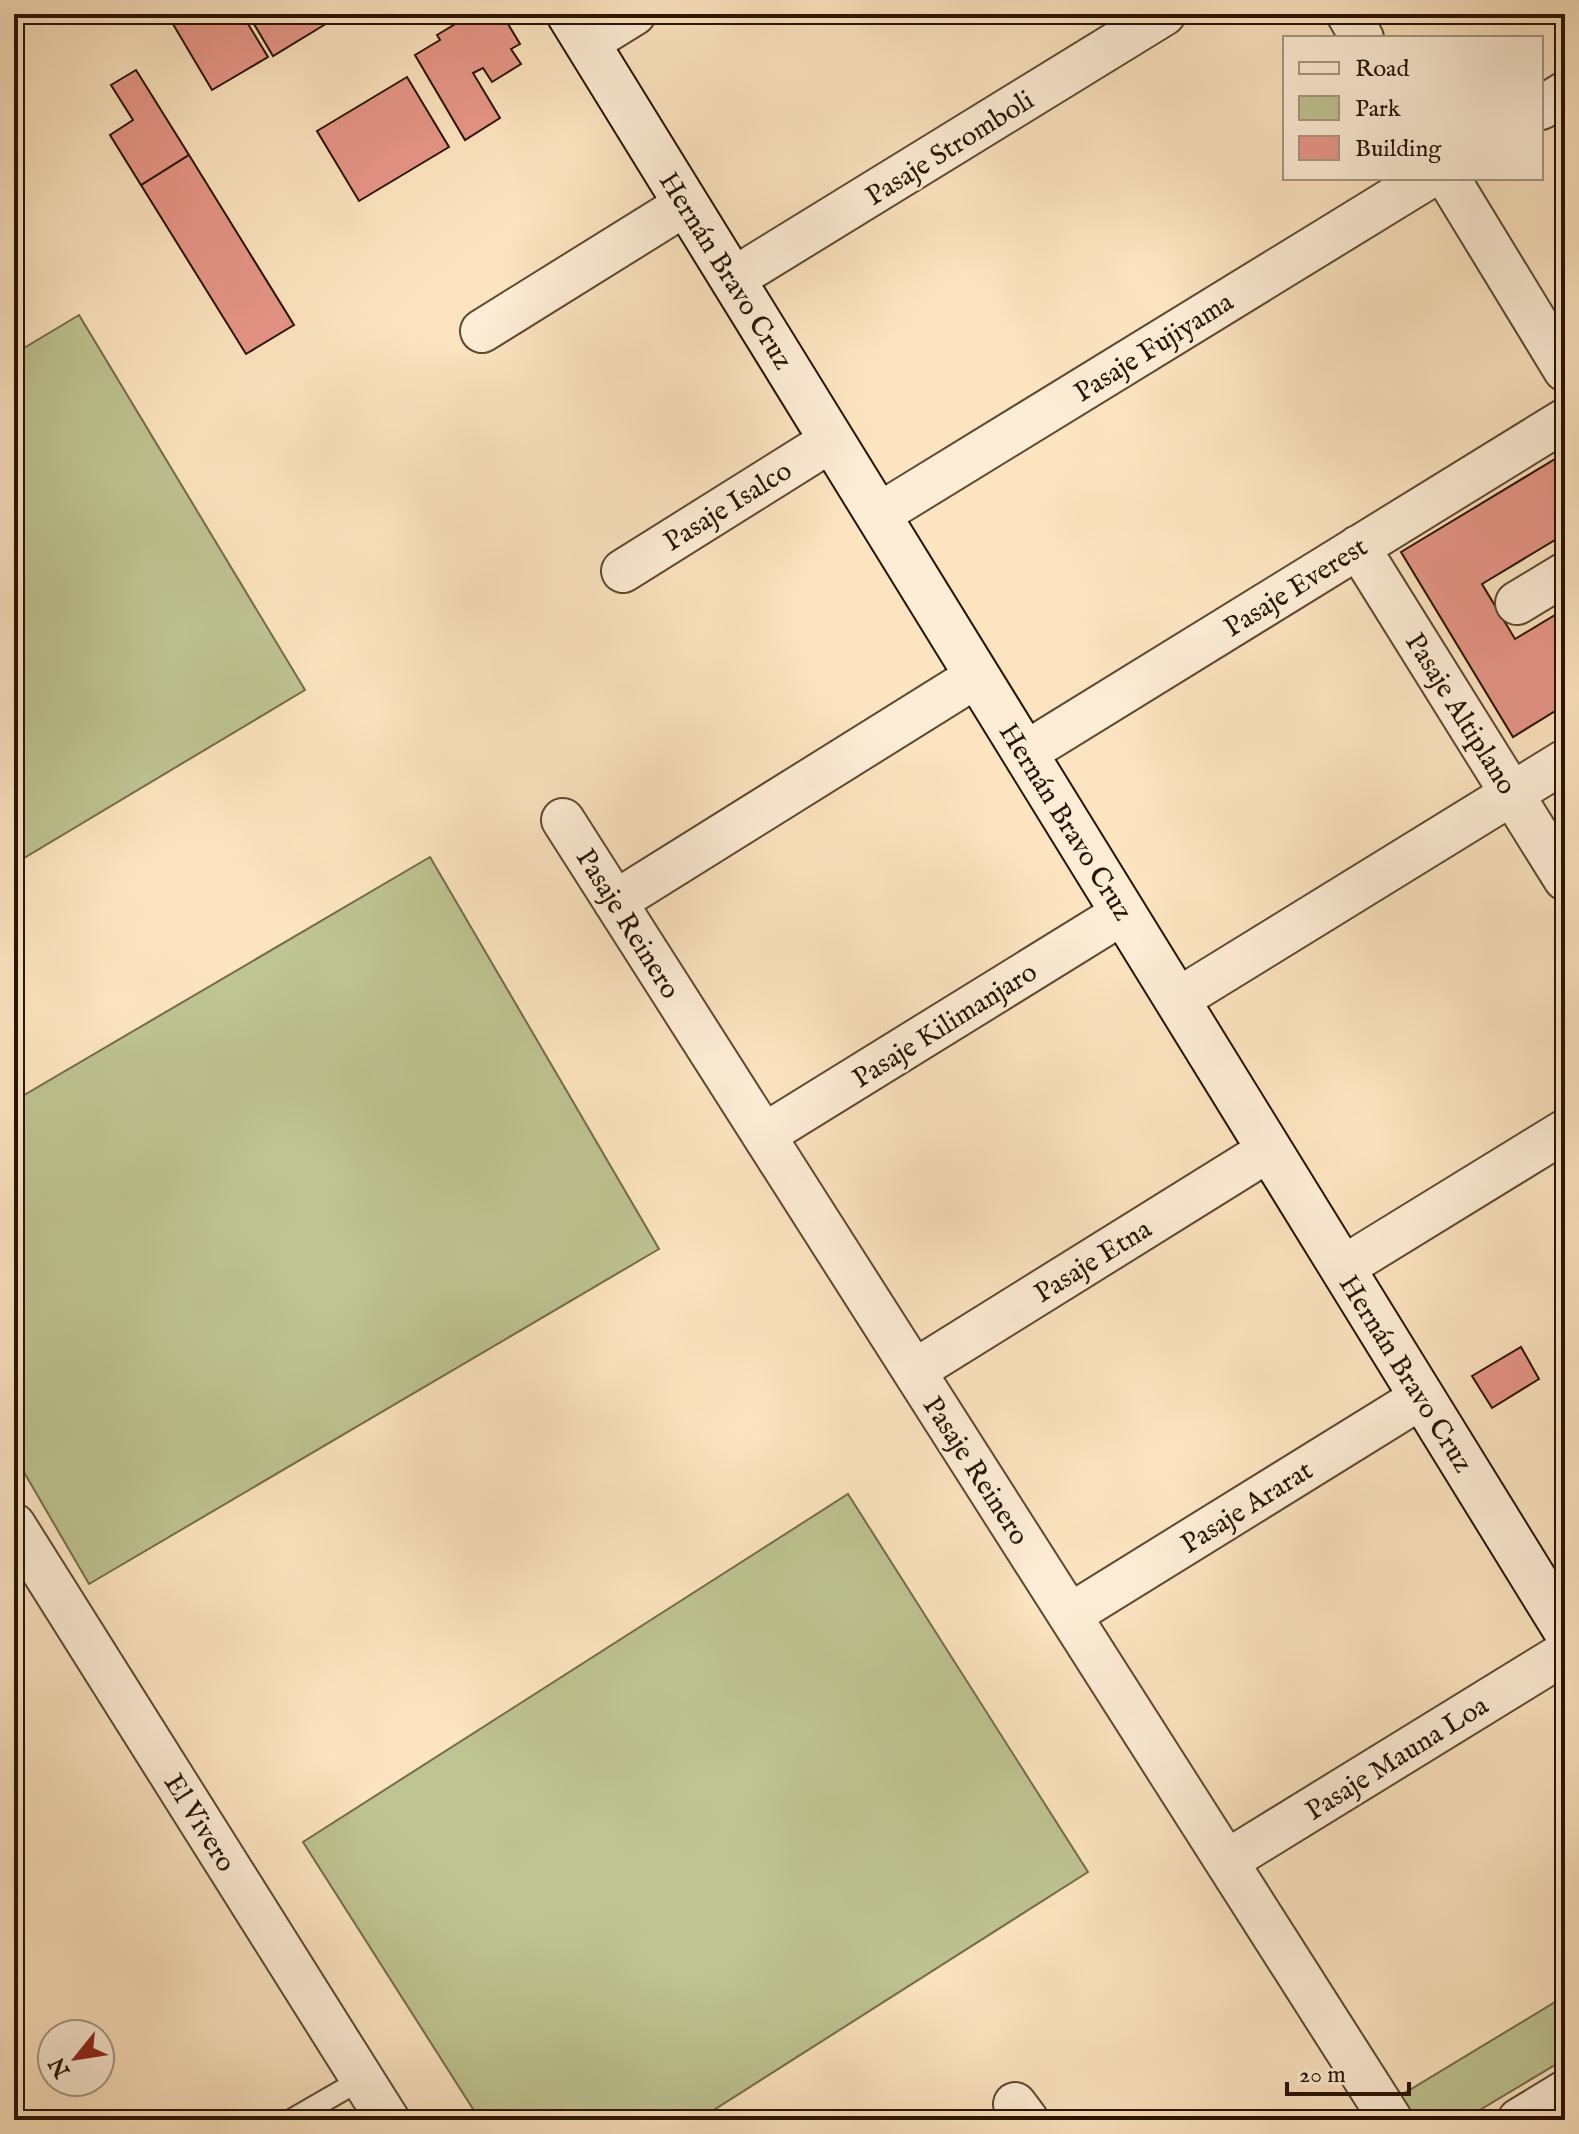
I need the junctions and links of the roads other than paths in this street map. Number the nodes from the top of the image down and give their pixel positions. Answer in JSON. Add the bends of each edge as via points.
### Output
{"nodes":[{"id":1,"x":634,"y":14,"type":"edge"},
{"id":2,"x":1164,"y":14,"type":"edge"},
{"id":3,"x":1348,"y":14,"type":"edge"},
{"id":4,"x":578,"y":28,"type":"edge"},
{"id":5,"x":1361,"y":36,"type":"edge"},
{"id":6,"x":1565,"y":93,"type":"edge"},
{"id":7,"x":1543,"y":107,"type":"edge"},
{"id":8,"x":1424,"y":180,"type":"edge"},
{"id":9,"x":1449,"y":180,"type":"edge"},
{"id":10,"x":686,"y":204,"type":"junction"},
{"id":11,"x":733,"y":279,"type":"junction"},
{"id":12,"x":482,"y":331,"type":"dead end"},
{"id":13,"x":1565,"y":370,"type":"edge"},
{"id":14,"x":1565,"y":420,"type":"edge"},
{"id":15,"x":832,"y":440,"type":"junction"},
{"id":16,"x":878,"y":515,"type":"junction"},
{"id":17,"x":1358,"y":547,"type":"junction"},
{"id":18,"x":623,"y":571,"type":"dead end"},
{"id":19,"x":1565,"y":574,"type":"edge"},
{"id":20,"x":1517,"y":603,"type":"dead end"},
{"id":21,"x":977,"y":676,"type":"junction"},
{"id":22,"x":1025,"y":753,"type":"junction"},
{"id":23,"x":1565,"y":761,"type":"edge"},
{"id":24,"x":1512,"y":793,"type":"junction"},
{"id":25,"x":563,"y":820,"type":"dead end"},
{"id":26,"x":1565,"y":879,"type":"edge"},
{"id":27,"x":615,"y":902,"type":"junction"},
{"id":28,"x":1123,"y":913,"type":"junction"},
{"id":29,"x":1177,"y":1000,"type":"junction"},
{"id":30,"x":1565,"y":1131,"type":"edge"},
{"id":31,"x":764,"y":1135,"type":"junction"},
{"id":32,"x":1269,"y":1150,"type":"junction"},
{"id":33,"x":1342,"y":1268,"type":"junction"},
{"id":34,"x":914,"y":1371,"type":"junction"},
{"id":35,"x":1422,"y":1397,"type":"junction"},
{"id":36,"x":14,"y":1525,"type":"edge"},
{"id":37,"x":1070,"y":1615,"type":"junction"},
{"id":38,"x":1565,"y":1629,"type":"edge"},
{"id":39,"x":1565,"y":1653,"type":"edge"},
{"id":40,"x":1227,"y":1861,"type":"junction"},
{"id":41,"x":362,"y":2079,"type":"junction"},
{"id":42,"x":1565,"y":2092,"type":"edge"},
{"id":43,"x":291,"y":2120,"type":"edge"},
{"id":44,"x":388,"y":2120,"type":"edge"},
{"id":45,"x":1391,"y":2120,"type":"edge"},
{"id":46,"x":1519,"y":2120,"type":"edge"}],
"edges":[{"from":1,"to":4,"type":"street"},
{"from":2,"to":11,"type":"street","name":"Pasaje Stromboli"},
{"from":3,"to":5,"type":"street"},
{"from":4,"to":10,"type":"main road","name":"Hernán Bravo Cruz"},
{"from":6,"to":7,"type":"street"},
{"from":8,"to":16,"type":"street","name":"Pasaje Fujiyama"},
{"from":9,"to":13,"type":"street"},
{"from":10,"to":11,"type":"main road","name":"Hernán Bravo Cruz"},
{"from":10,"to":12,"type":"street"},
{"from":11,"to":15,"type":"main road","name":"Hernán Bravo Cruz"},
{"from":14,"to":17,"type":"street","name":"Pasaje Everest"},
{"from":15,"to":16,"type":"main road","name":"Hernán Bravo Cruz"},
{"from":15,"to":18,"type":"street","name":"Pasaje Isalco"},
{"from":16,"to":21,"type":"main road","name":"Hernán Bravo Cruz"},
{"from":17,"to":22,"type":"street","name":"Pasaje Everest"},
{"from":17,"to":24,"type":"street","name":"Pasaje Altiplano"},
{"from":19,"to":20,"type":"street"},
{"from":21,"to":22,"type":"main road","name":"Hernán Bravo Cruz"},
{"from":21,"to":27,"type":"street"},
{"from":22,"to":28,"type":"main road","name":"Hernán Bravo Cruz"},
{"from":23,"to":24,"type":"street"},
{"from":24,"to":26,"type":"street","name":"Pasaje Altiplano"},
{"from":24,"to":29,"type":"street"},
{"from":25,"to":27,"type":"street","name":"Pasaje Reinero"},
{"from":27,"to":31,"type":"street","name":"Pasaje Reinero"},
{"from":28,"to":29,"type":"main road","name":"Hernán Bravo Cruz"},
{"from":28,"to":31,"type":"street","name":"Pasaje Kilimanjaro"},
{"from":29,"to":32,"type":"main road","name":"Hernán Bravo Cruz"},
{"from":30,"to":33,"type":"street"},
{"from":31,"to":34,"type":"street","name":"Pasaje Reinero"},
{"from":32,"to":33,"type":"main road","name":"Hernán Bravo Cruz"},
{"from":32,"to":34,"type":"street","name":"Pasaje Etna"},
{"from":33,"to":35,"type":"main road","name":"Hernán Bravo Cruz"},
{"from":34,"to":37,"type":"street","name":"Pasaje Reinero"},
{"from":35,"to":37,"type":"street","name":"Pasaje Ararat"},
{"from":35,"to":38,"type":"main road","name":"Hernán Bravo Cruz"},
{"from":36,"to":41,"type":"street","name":"El Vivero"},
{"from":37,"to":40,"type":"street","name":"Pasaje Reinero"},
{"from":39,"to":40,"type":"street","name":"Pasaje Mauna Loa"},
{"from":40,"to":45,"type":"street","name":"Pasaje Reinero"},
{"from":41,"to":43,"type":"lane"},
{"from":41,"to":44,"type":"street","name":"El Vivero"},
{"from":42,"to":46,"type":"street"}]}
